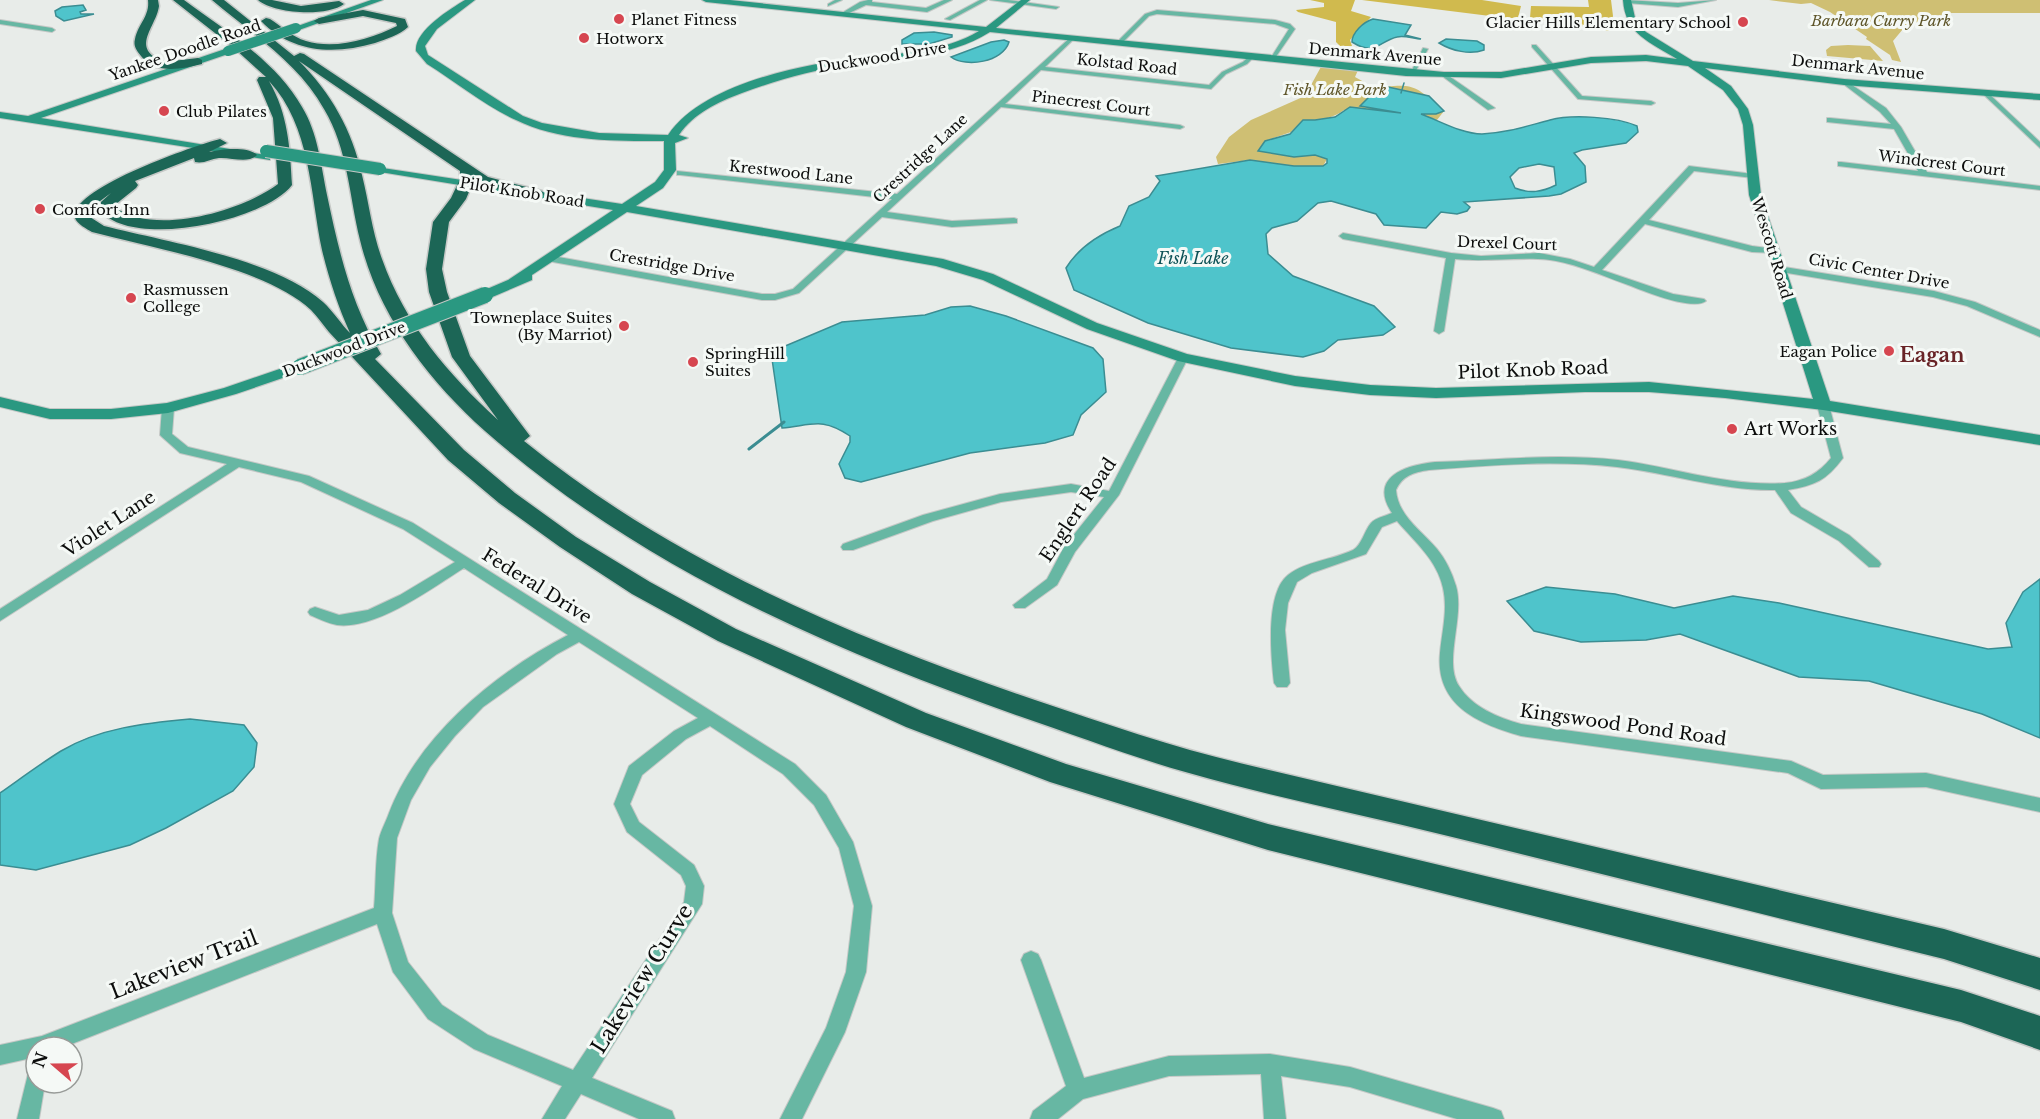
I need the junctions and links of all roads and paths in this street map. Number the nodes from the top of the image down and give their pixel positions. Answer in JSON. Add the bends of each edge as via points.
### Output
{"nodes":[{"id":1,"x":153,"y":0,"type":"edge"},
{"id":2,"x":178,"y":0,"type":"edge"},
{"id":3,"x":217,"y":0,"type":"edge"},
{"id":4,"x":235,"y":0,"type":"edge"},
{"id":5,"x":263,"y":0,"type":"edge"},
{"id":6,"x":353,"y":0,"type":"edge"},
{"id":7,"x":362,"y":0,"type":"edge"},
{"id":8,"x":379,"y":0,"type":"edge"},
{"id":9,"x":471,"y":0,"type":"edge"},
{"id":10,"x":706,"y":0,"type":"edge"},
{"id":11,"x":839,"y":0,"type":"edge"},
{"id":12,"x":872,"y":0,"type":"edge"},
{"id":13,"x":916,"y":0,"type":"edge"},
{"id":14,"x":949,"y":0,"type":"edge"},
{"id":15,"x":984,"y":0,"type":"edge"},
{"id":16,"x":993,"y":0,"type":"edge"},
{"id":17,"x":1627,"y":0,"type":"edge"},
{"id":18,"x":1713,"y":0,"type":"edge"},
{"id":19,"x":1024,"y":2,"type":"edge"},
{"id":20,"x":862,"y":3,"type":"junction"},
{"id":21,"x":830,"y":5,"type":"dead end"},
{"id":22,"x":899,"y":7,"type":"junction"},
{"id":23,"x":1056,"y":7,"type":"dead end"},
{"id":24,"x":843,"y":14,"type":"junction"},
{"id":25,"x":948,"y":19,"type":"dead end"},
{"id":26,"x":319,"y":21,"type":"junction"},
{"id":27,"x":0,"y":22,"type":"edge"},
{"id":28,"x":988,"y":29,"type":"junction"},
{"id":29,"x":52,"y":30,"type":"dead end"},
{"id":30,"x":1072,"y":38,"type":"junction"},
{"id":31,"x":271,"y":41,"type":"junction"},
{"id":32,"x":1119,"y":43,"type":"junction"},
{"id":33,"x":1533,"y":46,"type":"dead end"},
{"id":34,"x":226,"y":49,"type":"junction"},
{"id":35,"x":1425,"y":49,"type":"dead end"},
{"id":36,"x":248,"y":55,"type":"junction"},
{"id":37,"x":1251,"y":57,"type":"junction"},
{"id":38,"x":1273,"y":59,"type":"junction"},
{"id":39,"x":198,"y":62,"type":"junction"},
{"id":40,"x":1688,"y":62,"type":"junction"},
{"id":41,"x":166,"y":66,"type":"junction"},
{"id":42,"x":1552,"y":67,"type":"junction"},
{"id":43,"x":1039,"y":68,"type":"junction"},
{"id":44,"x":1412,"y":73,"type":"junction"},
{"id":45,"x":1444,"y":75,"type":"junction"},
{"id":46,"x":1844,"y":82,"type":"junction"},
{"id":47,"x":1984,"y":93,"type":"junction"},
{"id":48,"x":2040,"y":97,"type":"edge"},
{"id":49,"x":1651,"y":103,"type":"dead end"},
{"id":50,"x":999,"y":105,"type":"junction"},
{"id":51,"x":0,"y":106,"type":"edge"},
{"id":52,"x":1491,"y":108,"type":"dead end"},
{"id":53,"x":45,"y":114,"type":"junction"},
{"id":54,"x":29,"y":115,"type":"junction"},
{"id":55,"x":4,"y":118,"type":"edge"},
{"id":56,"x":1830,"y":120,"type":"dead end"},
{"id":57,"x":1180,"y":127,"type":"dead end"},
{"id":58,"x":1897,"y":127,"type":"junction"},
{"id":59,"x":0,"y":129,"type":"edge"},
{"id":60,"x":677,"y":138,"type":"junction"},
{"id":61,"x":172,"y":142,"type":"junction"},
{"id":62,"x":219,"y":146,"type":"junction"},
{"id":63,"x":2040,"y":146,"type":"edge"},
{"id":64,"x":266,"y":154,"type":"junction"},
{"id":65,"x":250,"y":155,"type":"junction"},
{"id":66,"x":1841,"y":164,"type":"dead end"},
{"id":67,"x":175,"y":167,"type":"junction"},
{"id":68,"x":151,"y":171,"type":"junction"},
{"id":69,"x":680,"y":173,"type":"junction"},
{"id":70,"x":1924,"y":174,"type":"junction"},
{"id":71,"x":1753,"y":176,"type":"junction"},
{"id":72,"x":464,"y":178,"type":"junction"},
{"id":73,"x":2040,"y":188,"type":"edge"},
{"id":74,"x":537,"y":194,"type":"joint"},
{"id":75,"x":899,"y":197,"type":"junction"},
{"id":76,"x":624,"y":212,"type":"junction"},
{"id":77,"x":881,"y":214,"type":"junction"},
{"id":78,"x":1014,"y":220,"type":"dead end"},
{"id":79,"x":1643,"y":221,"type":"junction"},
{"id":80,"x":1343,"y":236,"type":"dead end"},
{"id":81,"x":842,"y":250,"type":"junction"},
{"id":82,"x":1772,"y":251,"type":"junction"},
{"id":83,"x":1451,"y":256,"type":"junction"},
{"id":84,"x":556,"y":259,"type":"junction"},
{"id":85,"x":1597,"y":270,"type":"junction"},
{"id":86,"x":1779,"y":272,"type":"junction"},
{"id":87,"x":515,"y":280,"type":"junction"},
{"id":88,"x":785,"y":295,"type":"joint"},
{"id":89,"x":1701,"y":301,"type":"dead end"},
{"id":90,"x":1439,"y":331,"type":"dead end"},
{"id":91,"x":2040,"y":334,"type":"edge"},
{"id":92,"x":2040,"y":342,"type":"edge"},
{"id":93,"x":1183,"y":358,"type":"junction"},
{"id":94,"x":400,"y":396,"type":"junction"},
{"id":95,"x":0,"y":402,"type":"edge"},
{"id":96,"x":1823,"y":405,"type":"junction"},
{"id":97,"x":168,"y":408,"type":"junction"},
{"id":98,"x":2040,"y":440,"type":"edge"},
{"id":99,"x":238,"y":462,"type":"junction"},
{"id":100,"x":544,"y":469,"type":"junction"},
{"id":101,"x":1779,"y":487,"type":"junction"},
{"id":102,"x":1113,"y":495,"type":"junction"},
{"id":103,"x":1399,"y":515,"type":"junction"},
{"id":104,"x":848,"y":547,"type":"dead end"},
{"id":105,"x":463,"y":563,"type":"junction"},
{"id":106,"x":1874,"y":564,"type":"dead end"},
{"id":107,"x":1020,"y":604,"type":"dead end"},
{"id":108,"x":315,"y":612,"type":"dead end"},
{"id":109,"x":0,"y":616,"type":"edge"},
{"id":110,"x":579,"y":636,"type":"junction"},
{"id":111,"x":1282,"y":683,"type":"dead end"},
{"id":112,"x":710,"y":719,"type":"junction"},
{"id":113,"x":2040,"y":805,"type":"edge"},
{"id":114,"x":383,"y":914,"type":"junction"},
{"id":115,"x":1031,"y":960,"type":"dead end"},
{"id":116,"x":2040,"y":974,"type":"edge"},
{"id":117,"x":2040,"y":1033,"type":"edge"},
{"id":118,"x":70,"y":1035,"type":"edge"},
{"id":119,"x":24,"y":1050,"type":"edge"},
{"id":120,"x":0,"y":1055,"type":"edge"},
{"id":121,"x":1270,"y":1064,"type":"junction"},
{"id":122,"x":577,"y":1083,"type":"junction"},
{"id":123,"x":1078,"y":1090,"type":"junction"},
{"id":124,"x":33,"y":1095,"type":"edge"},
{"id":125,"x":28,"y":1119,"type":"edge"},
{"id":126,"x":553,"y":1119,"type":"edge"},
{"id":127,"x":664,"y":1119,"type":"edge"},
{"id":128,"x":791,"y":1119,"type":"edge"},
{"id":129,"x":1041,"y":1119,"type":"edge"},
{"id":130,"x":1275,"y":1119,"type":"edge"},
{"id":131,"x":1493,"y":1119,"type":"edge"}],
"edges":[{"from":1,"to":41,"type":"highway","via":[[153,14],[140,46],[148,58]]},
{"from":2,"to":36,"type":"highway"},
{"from":3,"to":31,"type":"highway"},
{"from":4,"to":26,"type":"highway","via":[[304,44],[361,43],[403,27],[401,21],[363,13]]},
{"from":5,"to":6,"type":"highway","via":[[274,6],[304,9]]},
{"from":7,"to":34,"type":"street","name":"Yankee Doodle Road"},
{"from":8,"to":26,"type":"street","name":"Yankee Doodle Road"},
{"from":9,"to":60,"type":"street","via":[[454,9],[424,38],[421,53],[430,62],[534,124],[580,135]]},
{"from":10,"to":24,"type":"street","name":"Denmark Avenue"},
{"from":11,"to":21,"type":"street"},
{"from":12,"to":20,"type":"street"},
{"from":13,"to":22,"type":"street"},
{"from":14,"to":22,"type":"street","via":[[927,10]]},
{"from":15,"to":25,"type":"street"},
{"from":16,"to":19,"type":"street"},
{"from":17,"to":18,"type":"street","via":[[1678,5]]},
{"from":17,"to":40,"type":"street","name":"Wescott Road","via":[[1632,23]]},
{"from":19,"to":23,"type":"street"},
{"from":19,"to":28,"type":"street","name":"Duckwood Drive"},
{"from":20,"to":22,"type":"street"},
{"from":20,"to":24,"type":"street"},
{"from":24,"to":28,"type":"street","name":"Denmark Avenue"},
{"from":26,"to":34,"type":"street","name":"Yankee Doodle Road","bridge":true},
{"from":27,"to":29,"type":"street"},
{"from":28,"to":30,"type":"street","name":"Denmark Avenue"},
{"from":28,"to":60,"type":"street","name":"Duckwood Drive","via":[[942,49],[761,81],[728,95]]},
{"from":30,"to":32,"type":"street","name":"Denmark Avenue"},
{"from":30,"to":43,"type":"street","name":"Crestridge Lane"},
{"from":31,"to":72,"type":"highway","via":[[337,74],[469,160]]},
{"from":31,"to":100,"type":"highway","via":[[309,79],[339,124],[354,168],[373,257],[394,308],[409,332],[453,387]]},
{"from":32,"to":37,"type":"street","name":"Denmark Avenue"},
{"from":32,"to":38,"type":"street","via":[[1147,15],[1157,12],[1275,22],[1292,30]]},
{"from":33,"to":42,"type":"street"},
{"from":34,"to":39,"type":"street","name":"Yankee Doodle Road"},
{"from":34,"to":41,"type":"street","name":"Yankee Doodle Road"},
{"from":35,"to":44,"type":"street"},
{"from":36,"to":67,"type":"highway","via":[[274,98],[282,124],[285,184],[255,204],[190,222],[129,222],[114,217],[108,210],[109,202],[133,184]]},
{"from":36,"to":94,"type":"highway","via":[[273,76],[292,100],[306,128],[339,287],[359,335]]},
{"from":37,"to":38,"type":"street","name":"Denmark Avenue"},
{"from":37,"to":43,"type":"street","name":"Kolstad Road","via":[[1224,73],[1211,87]]},
{"from":38,"to":44,"type":"street","name":"Denmark Avenue"},
{"from":39,"to":41,"type":"highway"},
{"from":39,"to":53,"type":"street","name":"Yankee Doodle Road"},
{"from":40,"to":42,"type":"street","name":"Denmark Avenue","via":[[1614,58]]},
{"from":40,"to":46,"type":"street","name":"Denmark Avenue"},
{"from":40,"to":71,"type":"street","name":"Wescott Road","via":[[1727,88],[1743,109]]},
{"from":41,"to":54,"type":"street","name":"Yankee Doodle Road"},
{"from":42,"to":45,"type":"street","name":"Denmark Avenue","via":[[1501,75]]},
{"from":42,"to":49,"type":"street","via":[[1580,98]]},
{"from":43,"to":50,"type":"street","name":"Crestridge Lane"},
{"from":44,"to":45,"type":"street","name":"Denmark Avenue"},
{"from":45,"to":52,"type":"street"},
{"from":46,"to":47,"type":"street","name":"Denmark Avenue"},
{"from":46,"to":58,"type":"street","via":[[1883,110]]},
{"from":47,"to":48,"type":"street","name":"Denmark Avenue"},
{"from":47,"to":63,"type":"street"},
{"from":50,"to":57,"type":"street","name":"Pinecrest Court"},
{"from":50,"to":75,"type":"street","name":"Crestridge Lane"},
{"from":51,"to":54,"type":"street","name":"Pilot Knob Road"},
{"from":53,"to":54,"type":"street","name":"Yankee Doodle Road"},
{"from":53,"to":62,"type":"street","name":"Pilot Knob Road"},
{"from":54,"to":55,"type":"street","name":"Pilot Knob Road"},
{"from":54,"to":59,"type":"street","name":"Yankee Doodle Road"},
{"from":54,"to":61,"type":"street","name":"Pilot Knob Road"},
{"from":56,"to":58,"type":"street"},
{"from":58,"to":70,"type":"street"},
{"from":60,"to":69,"type":"street"},
{"from":60,"to":76,"type":"street","name":"Duckwood Drive","via":[[668,146],[669,172]]},
{"from":61,"to":62,"type":"street","name":"Pilot Knob Road"},
{"from":61,"to":68,"type":"highway","via":[[177,152]]},
{"from":62,"to":64,"type":"street","name":"Pilot Knob Road"},
{"from":62,"to":65,"type":"street","name":"Pilot Knob Road"},
{"from":62,"to":67,"type":"highway"},
{"from":62,"to":68,"type":"highway"},
{"from":64,"to":65,"type":"street","name":"Pilot Knob Road"},
{"from":64,"to":72,"type":"street","name":"Pilot Knob Road","via":[[381,173]]},
{"from":65,"to":67,"type":"highway","via":[[217,154]]},
{"from":66,"to":70,"type":"street","name":"Windcrest Court"},
{"from":68,"to":94,"type":"highway","via":[[93,198],[82,212],[83,219],[98,229],[247,268],[284,284],[317,306]]},
{"from":69,"to":75,"type":"street","name":"Krestwood Lane"},
{"from":69,"to":76,"type":"street","name":"Duckwood Drive","via":[[669,185]]},
{"from":70,"to":73,"type":"street","name":"Windcrest Court"},
{"from":71,"to":79,"type":"street","via":[[1692,168]]},
{"from":71,"to":82,"type":"street","name":"Wescott Road"},
{"from":72,"to":74,"type":"highway"},
{"from":72,"to":76,"type":"street","name":"Pilot Knob Road"},
{"from":72,"to":100,"type":"highway","via":[[441,222],[434,269],[443,309],[461,357]]},
{"from":74,"to":76,"type":"street","name":"Pilot Knob Road"},
{"from":75,"to":77,"type":"street","name":"Crestridge Lane"},
{"from":76,"to":81,"type":"street","name":"Pilot Knob Road"},
{"from":76,"to":84,"type":"street","name":"Duckwood Drive"},
{"from":76,"to":87,"type":"street","name":"Duckwood Drive"},
{"from":77,"to":78,"type":"street","via":[[952,224]]},
{"from":77,"to":81,"type":"street","name":"Crestridge Lane"},
{"from":79,"to":82,"type":"street"},
{"from":79,"to":85,"type":"street"},
{"from":80,"to":83,"type":"street","name":"Drexel Court"},
{"from":81,"to":88,"type":"street","name":"Crestridge Lane","via":[[802,286]]},
{"from":81,"to":93,"type":"street","name":"Pilot Knob Road","via":[[1037,301],[1092,326]]},
{"from":82,"to":86,"type":"street","name":"Wescott Road"},
{"from":83,"to":85,"type":"street","name":"Drexel Court","via":[[1539,256]]},
{"from":83,"to":90,"type":"street"},
{"from":84,"to":87,"type":"street","name":"Duckwood Drive"},
{"from":84,"to":88,"type":"street","name":"Crestridge Drive","via":[[762,297]]},
{"from":85,"to":89,"type":"street","name":"Drexel Court","via":[[1671,297]]},
{"from":86,"to":91,"type":"street","name":"Civic Center Drive","via":[[1934,294],[1979,307]]},
{"from":86,"to":92,"type":"street","name":"Civic Center Drive","via":[[1957,306]]},
{"from":86,"to":96,"type":"street","name":"Wescott Road"},
{"from":87,"to":97,"type":"street","name":"Duckwood Drive","bridge":true,"via":[[300,367]]},
{"from":93,"to":96,"type":"street","name":"Pilot Knob Road","via":[[1296,381],[1370,390],[1447,393],[1649,387]]},
{"from":93,"to":102,"type":"street","name":"Englert Road"},
{"from":94,"to":117,"type":"highway","via":[[456,455],[507,498],[641,588],[727,635],[915,720],[1060,774],[1268,837],[1961,1006]]},
{"from":95,"to":97,"type":"street","via":[[50,414],[111,414]]},
{"from":96,"to":98,"type":"street","name":"Pilot Knob Road"},
{"from":96,"to":101,"type":"street","name":"Kingswood Pond Road","via":[[1837,458],[1834,464],[1817,479]]},
{"from":97,"to":99,"type":"street","name":"Federal Drive","via":[[166,435],[184,450]]},
{"from":99,"to":105,"type":"street","name":"Federal Drive","via":[[305,479],[359,502],[408,526]]},
{"from":99,"to":109,"type":"street","name":"Violet Lane"},
{"from":100,"to":116,"type":"highway","via":[[615,518],[710,573],[823,629],[981,692],[1182,760],[1944,944]]},
{"from":101,"to":103,"type":"street","name":"Kingswood Pond Road","via":[[1742,485],[1605,462],[1435,466],[1416,468],[1397,478],[1390,497]]},
{"from":101,"to":106,"type":"street","via":[[1796,510],[1844,538]]},
{"from":102,"to":104,"type":"street","via":[[1071,488],[1010,496],[964,506]]},
{"from":102,"to":107,"type":"street","name":"Englert Road","via":[[1069,550],[1052,582]]},
{"from":103,"to":111,"type":"street","via":[[1377,524],[1361,551],[1291,579],[1277,637]]},
{"from":103,"to":113,"type":"street","name":"Kingswood Pond Road","via":[[1431,551],[1447,579],[1453,608],[1448,679],[1458,695],[1496,723],[1521,730],[1791,766],[1821,782],[1926,780]]},
{"from":105,"to":108,"type":"street","via":[[363,617],[339,621]]},
{"from":105,"to":110,"type":"street","name":"Federal Drive"},
{"from":110,"to":112,"type":"street","name":"Federal Drive"},
{"from":110,"to":114,"type":"street","via":[[552,650],[478,703],[424,764],[403,798],[388,838]]},
{"from":112,"to":122,"type":"street","name":"Lakeview Curve","via":[[680,735],[635,771],[622,804],[633,827],[688,870],[694,886],[693,904]]},
{"from":112,"to":128,"type":"street","name":"Federal Drive","via":[[789,769],[820,800],[847,847],[863,906],[856,972],[835,1032]]},
{"from":114,"to":118,"type":"street","name":"Lakeview Trail"},
{"from":114,"to":122,"type":"street","via":[[400,966],[435,1012],[481,1042]]},
{"from":115,"to":123,"type":"street"},
{"from":119,"to":120,"type":"street","name":"Lakeview Trail"},
{"from":121,"to":123,"type":"street","via":[[1169,1066]]},
{"from":121,"to":130,"type":"street"},
{"from":121,"to":131,"type":"street","via":[[1350,1077]]},
{"from":122,"to":126,"type":"street","name":"Lakeview Curve"},
{"from":122,"to":127,"type":"street"},
{"from":123,"to":129,"type":"street"},
{"from":124,"to":125,"type":"street"}]}
